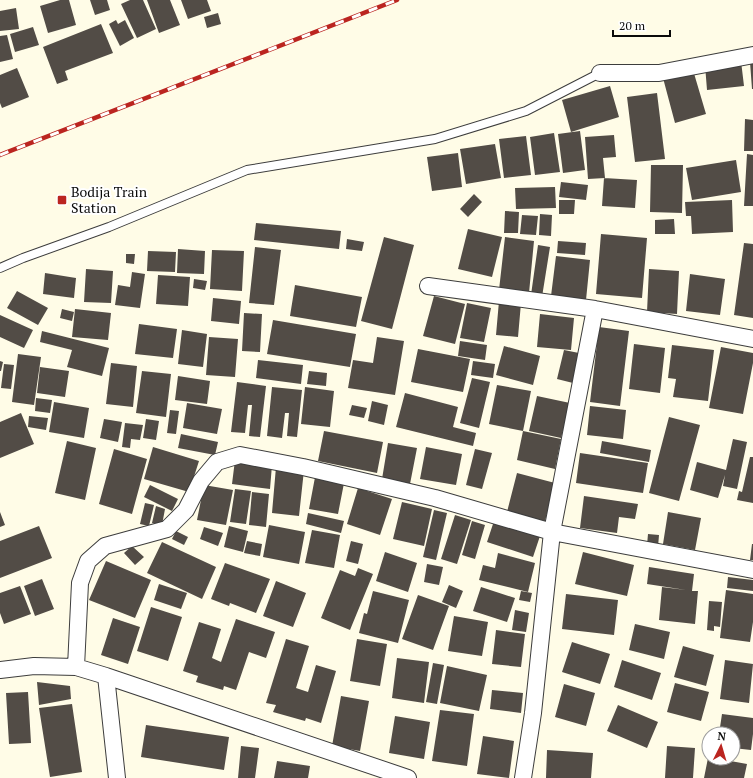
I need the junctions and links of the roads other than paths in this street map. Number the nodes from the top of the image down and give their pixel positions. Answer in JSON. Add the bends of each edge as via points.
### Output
{"nodes":[{"id":1,"x":753,"y":55,"type":"edge"},
{"id":2,"x":600,"y":73,"type":"joint"},
{"id":3,"x":0,"y":268,"type":"edge"},
{"id":4,"x":428,"y":286,"type":"dead end"},
{"id":5,"x":595,"y":309,"type":"junction"},
{"id":6,"x":753,"y":339,"type":"edge"},
{"id":7,"x":552,"y":532,"type":"junction"},
{"id":8,"x":753,"y":570,"type":"edge"},
{"id":9,"x":76,"y":667,"type":"junction"},
{"id":10,"x":0,"y":670,"type":"edge"},
{"id":11,"x":106,"y":676,"type":"junction"},
{"id":12,"x":117,"y":778,"type":"edge"},
{"id":13,"x":408,"y":778,"type":"edge"},
{"id":14,"x":523,"y":778,"type":"edge"}],
"edges":[{"from":1,"to":2,"type":"street","via":[[659,73]]},
{"from":2,"to":3,"type":"lane","via":[[526,111],[435,139],[247,170],[109,227]]},
{"from":4,"to":5,"type":"street"},
{"from":5,"to":6,"type":"street"},
{"from":5,"to":7,"type":"street"},
{"from":7,"to":8,"type":"street"},
{"from":7,"to":9,"type":"street","via":[[435,498],[240,455],[217,462],[201,482],[186,510],[167,529],[105,546],[88,561],[80,583]]},
{"from":7,"to":14,"type":"street","via":[[533,713]]},
{"from":9,"to":10,"type":"street","via":[[34,666]]},
{"from":9,"to":11,"type":"street"},
{"from":11,"to":12,"type":"street"},
{"from":11,"to":13,"type":"street"}]}
